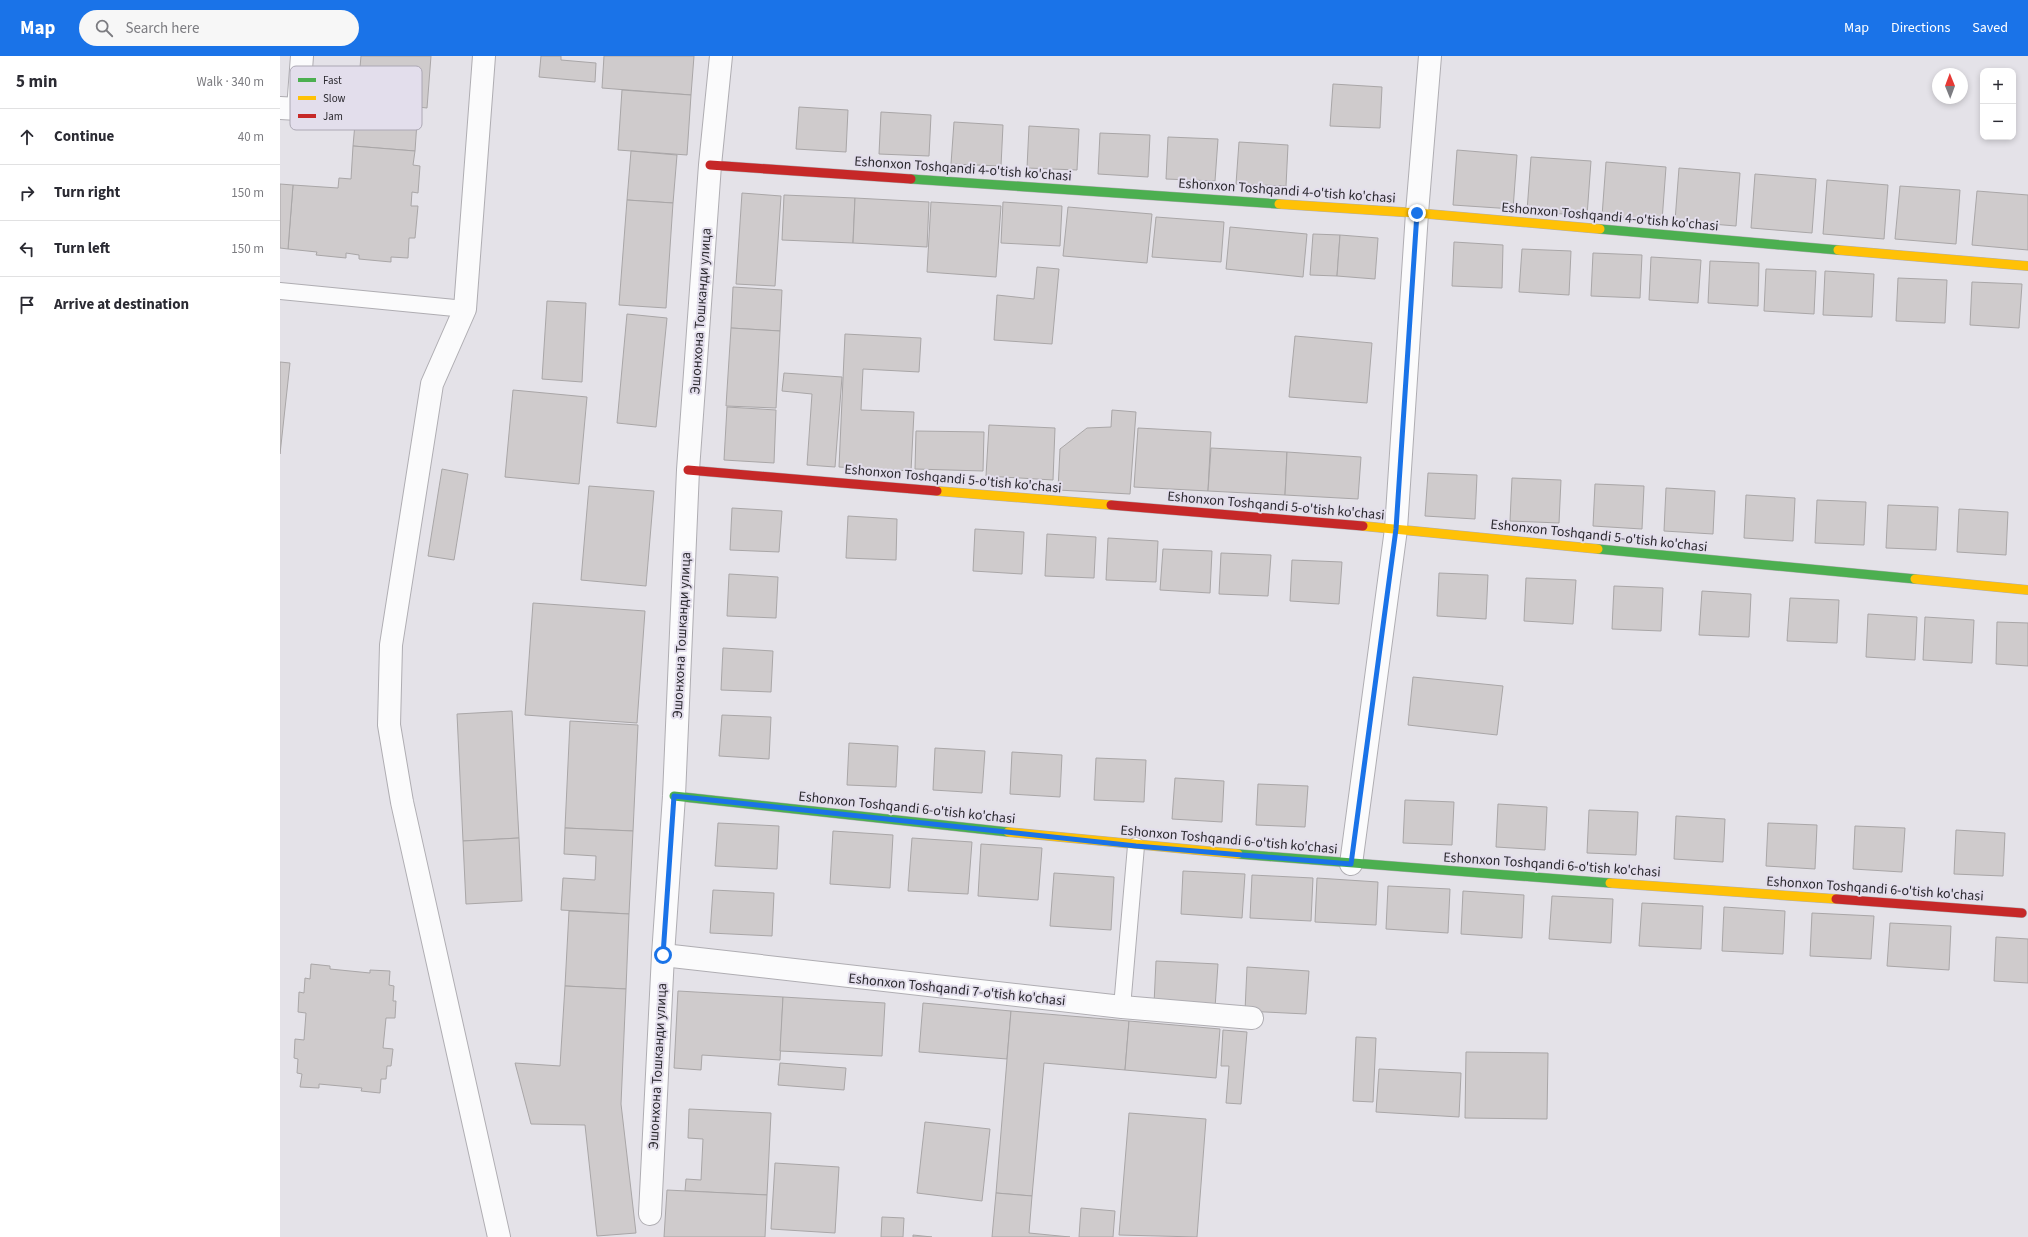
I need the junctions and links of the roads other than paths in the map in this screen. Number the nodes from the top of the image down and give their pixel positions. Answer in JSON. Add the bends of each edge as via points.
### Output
{"nodes":[{"id":1,"x":302,"y":56,"type":"edge"},
{"id":2,"x":484,"y":56,"type":"edge"},
{"id":3,"x":721,"y":56,"type":"edge"},
{"id":4,"x":1430,"y":56,"type":"edge"},
{"id":5,"x":301,"y":66,"type":"edge"},
{"id":6,"x":280,"y":108,"type":"edge"},
{"id":7,"x":290,"y":109,"type":"edge"},
{"id":8,"x":710,"y":165,"type":"junction"},
{"id":9,"x":1417,"y":213,"type":"junction"},
{"id":10,"x":2028,"y":266,"type":"edge"},
{"id":11,"x":280,"y":291,"type":"edge"},
{"id":12,"x":465,"y":309,"type":"junction"},
{"id":13,"x":688,"y":470,"type":"junction"},
{"id":14,"x":1396,"y":529,"type":"junction"},
{"id":15,"x":2028,"y":590,"type":"edge"},
{"id":16,"x":674,"y":796,"type":"junction"},
{"id":17,"x":1136,"y":846,"type":"junction"},
{"id":18,"x":1351,"y":864,"type":"junction"},
{"id":19,"x":2022,"y":913,"type":"dead end"},
{"id":20,"x":663,"y":955,"type":"junction"},
{"id":21,"x":1122,"y":1007,"type":"junction"},
{"id":22,"x":1252,"y":1018,"type":"dead end"},
{"id":23,"x":650,"y":1214,"type":"dead end"},
{"id":24,"x":499,"y":1237,"type":"edge"}],
"edges":[{"from":1,"to":5,"type":"street"},
{"from":2,"to":12,"type":"street"},
{"from":3,"to":8,"type":"street","name":"Эшонхона Тошканди улица"},
{"from":4,"to":9,"type":"street"},
{"from":6,"to":7,"type":"street"},
{"from":8,"to":9,"type":"street","name":"Eshonxon Toshqandi 4-o'tish ko'chasi"},
{"from":8,"to":13,"type":"street","name":"Эшонхона Тошканди улица"},
{"from":9,"to":10,"type":"street","name":"Eshonxon Toshqandi 4-o'tish ko'chasi"},
{"from":9,"to":14,"type":"street"},
{"from":11,"to":12,"type":"lane"},
{"from":12,"to":24,"type":"street","via":[[432,384],[391,645],[389,725],[402,802]]},
{"from":13,"to":14,"type":"street","name":"Eshonxon Toshqandi 5-o'tish ko'chasi"},
{"from":13,"to":16,"type":"street","name":"Эшонхона Тошканди улица"},
{"from":14,"to":15,"type":"street","name":"Eshonxon Toshqandi 5-o'tish ko'chasi"},
{"from":14,"to":18,"type":"street"},
{"from":16,"to":17,"type":"street","name":"Eshonxon Toshqandi 6-o'tish ko'chasi"},
{"from":16,"to":20,"type":"street","name":"Эшонхона Тошканди улица"},
{"from":17,"to":18,"type":"street","name":"Eshonxon Toshqandi 6-o'tish ko'chasi"},
{"from":17,"to":21,"type":"lane"},
{"from":18,"to":19,"type":"street","name":"Eshonxon Toshqandi 6-o'tish ko'chasi"},
{"from":20,"to":21,"type":"street","name":"Eshonxon Toshqandi 7-o'tish ko'chasi"},
{"from":20,"to":23,"type":"street","name":"Эшонхона Тошканди улица"},
{"from":21,"to":22,"type":"street","name":"Eshonxon Toshqandi 7-o'tish ko'chasi"}]}
